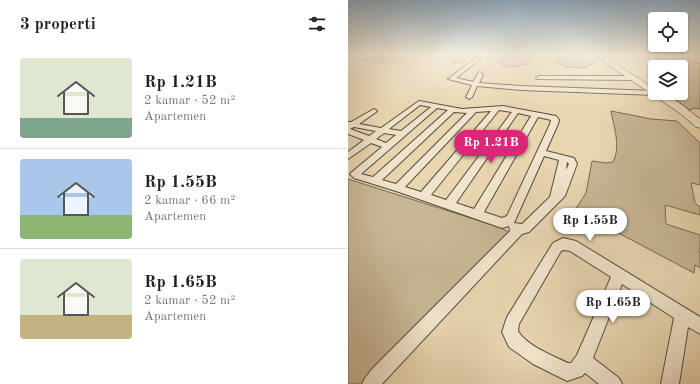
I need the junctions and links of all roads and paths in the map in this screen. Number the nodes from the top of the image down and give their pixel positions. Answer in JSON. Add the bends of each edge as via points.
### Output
{"nodes":[{"id":1,"x":459,"y":73,"type":"edge"},
{"id":2,"x":624,"y":73,"type":"edge"},
{"id":3,"x":480,"y":74,"type":"dead end"},
{"id":4,"x":539,"y":78,"type":"dead end"},
{"id":5,"x":632,"y":78,"type":"junction"},
{"id":6,"x":476,"y":84,"type":"junction"},
{"id":7,"x":648,"y":88,"type":"edge"},
{"id":8,"x":648,"y":93,"type":"edge"},
{"id":9,"x":469,"y":98,"type":"dead end"},
{"id":10,"x":666,"y":100,"type":"edge"},
{"id":11,"x":436,"y":106,"type":"junction"},
{"id":12,"x":497,"y":108,"type":"junction"},
{"id":13,"x":452,"y":110,"type":"junction"},
{"id":14,"x":474,"y":110,"type":"junction"},
{"id":15,"x":517,"y":110,"type":"junction"},
{"id":16,"x":536,"y":114,"type":"junction"},
{"id":17,"x":700,"y":125,"type":"edge"},
{"id":18,"x":349,"y":126,"type":"edge"},
{"id":19,"x":381,"y":131,"type":"junction"},
{"id":20,"x":402,"y":134,"type":"junction"},
{"id":21,"x":370,"y":139,"type":"junction"},
{"id":22,"x":386,"y":146,"type":"junction"},
{"id":23,"x":540,"y":152,"type":"junction"},
{"id":24,"x":348,"y":156,"type":"edge"},
{"id":25,"x":375,"y":181,"type":"junction"},
{"id":26,"x":398,"y":188,"type":"junction"},
{"id":27,"x":423,"y":197,"type":"junction"},
{"id":28,"x":448,"y":206,"type":"junction"},
{"id":29,"x":477,"y":214,"type":"junction"},
{"id":30,"x":513,"y":226,"type":"junction"},
{"id":31,"x":618,"y":276,"type":"junction"},
{"id":32,"x":682,"y":315,"type":"junction"},
{"id":33,"x":700,"y":326,"type":"edge"},
{"id":34,"x":583,"y":361,"type":"junction"},
{"id":35,"x":371,"y":384,"type":"edge"},
{"id":36,"x":613,"y":384,"type":"edge"},
{"id":37,"x":670,"y":384,"type":"edge"}],
"edges":[{"from":1,"to":6,"type":"street","via":[[451,79]]},
{"from":2,"to":5,"type":"street"},
{"from":3,"to":6,"type":"street"},
{"from":4,"to":5,"type":"street"},
{"from":5,"to":7,"type":"street"},
{"from":6,"to":8,"type":"street"},
{"from":6,"to":9,"type":"street"},
{"from":10,"to":17,"type":"street"},
{"from":11,"to":13,"type":"street"},
{"from":11,"to":19,"type":"street","via":[[419,103]]},
{"from":11,"to":20,"type":"street"},
{"from":12,"to":14,"type":"street"},
{"from":12,"to":15,"type":"street"},
{"from":12,"to":27,"type":"street"},
{"from":13,"to":14,"type":"street"},
{"from":13,"to":25,"type":"street"},
{"from":14,"to":26,"type":"street"},
{"from":15,"to":16,"type":"street"},
{"from":15,"to":28,"type":"street"},
{"from":16,"to":23,"type":"street","via":[[555,120]]},
{"from":16,"to":29,"type":"street"},
{"from":18,"to":19,"type":"street"},
{"from":18,"to":21,"type":"street"},
{"from":19,"to":20,"type":"street"},
{"from":19,"to":21,"type":"street"},
{"from":20,"to":22,"type":"street"},
{"from":21,"to":22,"type":"street"},
{"from":21,"to":24,"type":"street"},
{"from":22,"to":25,"type":"street","via":[[355,174]]},
{"from":23,"to":30,"type":"street","via":[[511,219]]},
{"from":23,"to":30,"type":"street","via":[[571,160],[573,164],[564,188],[525,228]]},
{"from":25,"to":26,"type":"street"},
{"from":26,"to":27,"type":"street"},
{"from":27,"to":28,"type":"street"},
{"from":28,"to":29,"type":"street"},
{"from":29,"to":30,"type":"street"},
{"from":30,"to":35,"type":"street"},
{"from":31,"to":32,"type":"street"},
{"from":31,"to":34,"type":"street"},
{"from":31,"to":34,"type":"street","via":[[572,245],[563,244],[557,247],[512,322],[510,332],[515,341],[539,358],[567,372],[576,370]]},
{"from":32,"to":33,"type":"street"},
{"from":32,"to":37,"type":"street"},
{"from":34,"to":36,"type":"street"}]}
